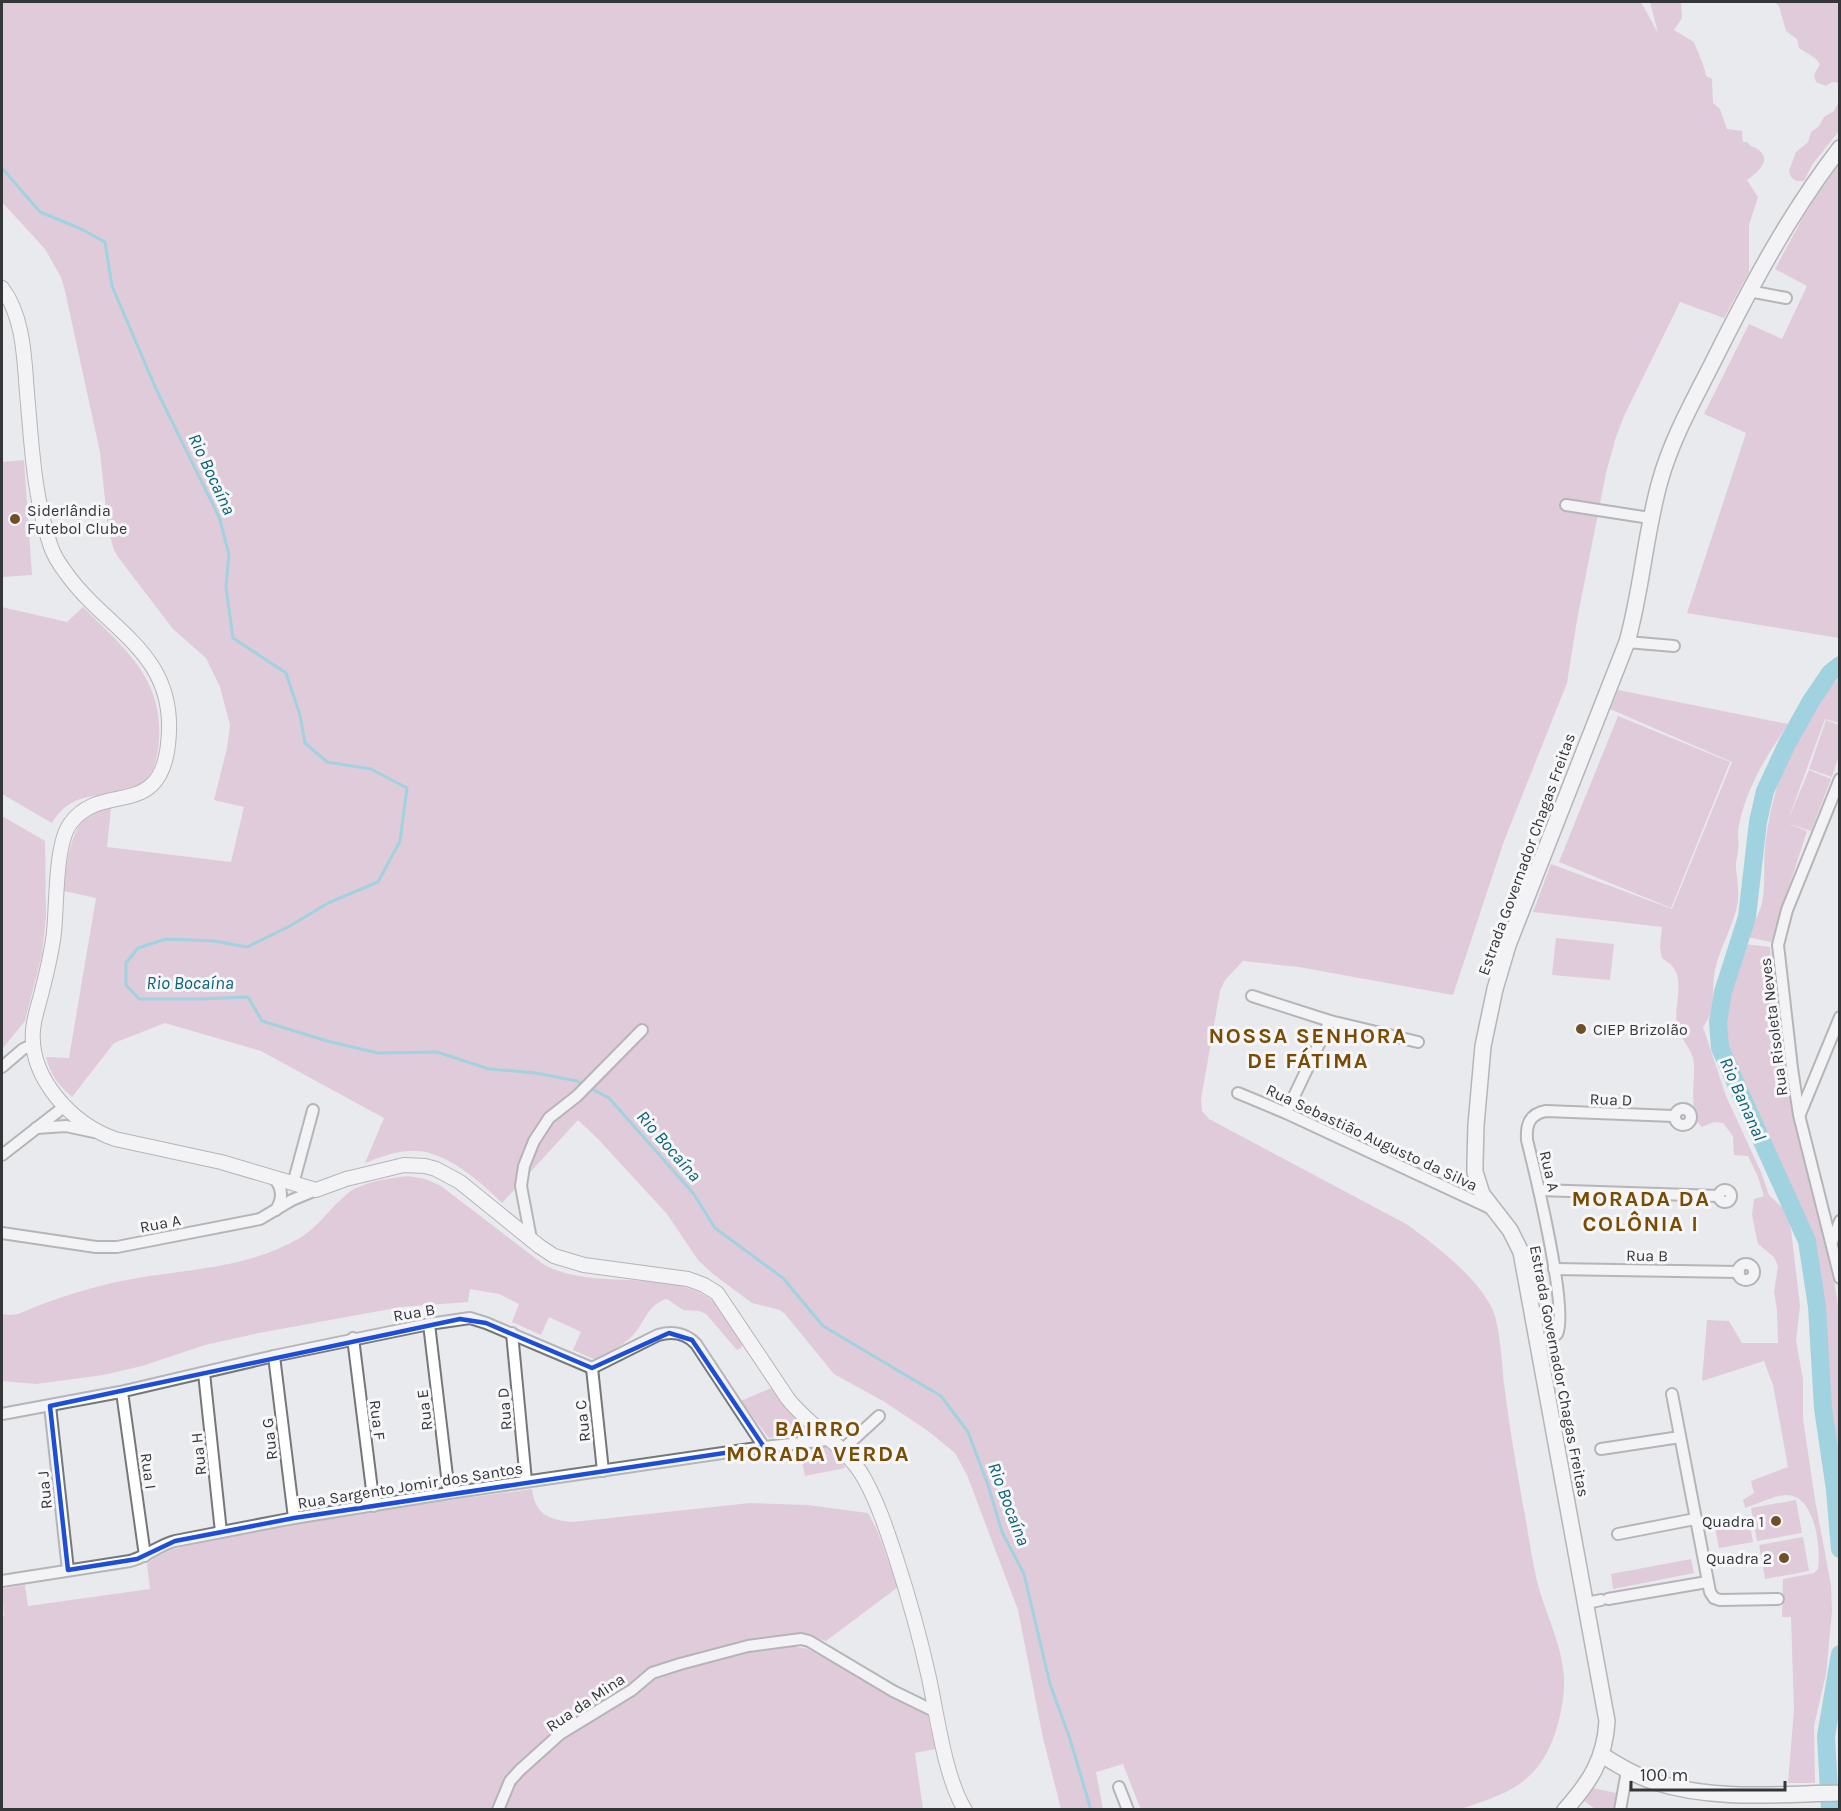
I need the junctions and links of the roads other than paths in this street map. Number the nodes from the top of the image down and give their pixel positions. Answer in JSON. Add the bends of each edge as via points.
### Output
{"nodes":[{"id":1,"x":1839,"y":148,"type":"edge"},
{"id":2,"x":2,"y":288,"type":"edge"},
{"id":3,"x":1749,"y":291,"type":"junction"},
{"id":4,"x":1786,"y":298,"type":"dead end"},
{"id":5,"x":1566,"y":505,"type":"dead end"},
{"id":6,"x":1650,"y":518,"type":"junction"},
{"id":7,"x":1627,"y":642,"type":"junction"},
{"id":8,"x":1674,"y":646,"type":"dead end"},
{"id":9,"x":1839,"y":779,"type":"edge"},
{"id":10,"x":1252,"y":996,"type":"dead end"},
{"id":11,"x":1839,"y":1017,"type":"edge"},
{"id":12,"x":1330,"y":1021,"type":"junction"},
{"id":13,"x":642,"y":1030,"type":"dead end"},
{"id":14,"x":1418,"y":1042,"type":"dead end"},
{"id":15,"x":34,"y":1044,"type":"junction"},
{"id":16,"x":2,"y":1067,"type":"edge"},
{"id":17,"x":1238,"y":1093,"type":"dead end"},
{"id":18,"x":65,"y":1106,"type":"junction"},
{"id":19,"x":313,"y":1110,"type":"dead end"},
{"id":20,"x":1546,"y":1112,"type":"joint"},
{"id":21,"x":1286,"y":1113,"type":"junction"},
{"id":22,"x":1799,"y":1115,"type":"junction"},
{"id":23,"x":1674,"y":1116,"type":"dead end"},
{"id":24,"x":35,"y":1128,"type":"junction"},
{"id":25,"x":100,"y":1134,"type":"junction"},
{"id":26,"x":2,"y":1155,"type":"edge"},
{"id":27,"x":274,"y":1178,"type":"junction"},
{"id":28,"x":293,"y":1184,"type":"junction"},
{"id":29,"x":316,"y":1190,"type":"junction"},
{"id":30,"x":1539,"y":1190,"type":"junction"},
{"id":31,"x":1719,"y":1196,"type":"dead end"},
{"id":32,"x":276,"y":1210,"type":"junction"},
{"id":33,"x":1493,"y":1210,"type":"junction"},
{"id":34,"x":1839,"y":1221,"type":"edge"},
{"id":35,"x":2,"y":1233,"type":"edge"},
{"id":36,"x":531,"y":1239,"type":"junction"},
{"id":37,"x":1832,"y":1243,"type":"junction"},
{"id":38,"x":1554,"y":1269,"type":"junction"},
{"id":39,"x":1738,"y":1272,"type":"dead end"},
{"id":40,"x":1839,"y":1278,"type":"edge"},
{"id":41,"x":429,"y":1324,"type":"junction"},
{"id":42,"x":512,"y":1333,"type":"junction"},
{"id":43,"x":353,"y":1338,"type":"junction"},
{"id":44,"x":1539,"y":1343,"type":"junction"},
{"id":45,"x":274,"y":1356,"type":"junction"},
{"id":46,"x":592,"y":1368,"type":"junction"},
{"id":47,"x":204,"y":1373,"type":"junction"},
{"id":48,"x":122,"y":1392,"type":"junction"},
{"id":49,"x":1672,"y":1394,"type":"dead end"},
{"id":50,"x":50,"y":1406,"type":"junction"},
{"id":51,"x":2,"y":1414,"type":"edge"},
{"id":52,"x":879,"y":1416,"type":"dead end"},
{"id":53,"x":1680,"y":1437,"type":"junction"},
{"id":54,"x":828,"y":1440,"type":"junction"},
{"id":55,"x":764,"y":1446,"type":"junction"},
{"id":56,"x":1601,"y":1449,"type":"dead end"},
{"id":57,"x":842,"y":1450,"type":"junction"},
{"id":58,"x":603,"y":1471,"type":"junction"},
{"id":59,"x":526,"y":1482,"type":"junction"},
{"id":60,"x":449,"y":1493,"type":"junction"},
{"id":61,"x":374,"y":1506,"type":"junction"},
{"id":62,"x":294,"y":1518,"type":"junction"},
{"id":63,"x":1695,"y":1519,"type":"junction"},
{"id":64,"x":221,"y":1532,"type":"junction"},
{"id":65,"x":1618,"y":1534,"type":"dead end"},
{"id":66,"x":145,"y":1556,"type":"junction"},
{"id":67,"x":68,"y":1570,"type":"junction"},
{"id":68,"x":2,"y":1581,"type":"edge"},
{"id":69,"x":1707,"y":1582,"type":"junction"},
{"id":70,"x":1778,"y":1599,"type":"dead end"},
{"id":71,"x":1598,"y":1600,"type":"junction"},
{"id":72,"x":936,"y":1712,"type":"junction"},
{"id":73,"x":1602,"y":1755,"type":"junction"},
{"id":74,"x":1627,"y":1771,"type":"junction"},
{"id":75,"x":1119,"y":1786,"type":"dead end"},
{"id":76,"x":1839,"y":1793,"type":"edge"},
{"id":77,"x":498,"y":1809,"type":"edge"},
{"id":78,"x":965,"y":1809,"type":"edge"},
{"id":79,"x":1128,"y":1809,"type":"edge"},
{"id":80,"x":1565,"y":1809,"type":"edge"},
{"id":81,"x":1620,"y":1809,"type":"edge"}],
"edges":[{"from":1,"to":3,"type":"main road","name":"Estrada Governador Chagas Freitas","via":[[1780,235]]},
{"from":2,"to":15,"type":"street","via":[[15,313],[22,341],[34,473],[51,548],[78,588],[149,660],[163,688],[169,717],[165,760],[153,786],[89,807],[67,828],[51,952],[34,1024]]},
{"from":3,"to":4,"type":"street"},
{"from":3,"to":6,"type":"main road","name":"Estrada Governador Chagas Freitas","via":[[1675,439]]},
{"from":5,"to":6,"type":"street"},
{"from":6,"to":7,"type":"main road","name":"Estrada Governador Chagas Freitas"},
{"from":7,"to":8,"type":"street"},
{"from":7,"to":33,"type":"main road","name":"Estrada Governador Chagas Freitas","via":[[1508,945],[1490,1007],[1483,1046],[1475,1172],[1479,1190]]},
{"from":9,"to":22,"type":"street","name":"Rua Risoleta Neves","via":[[1787,910],[1778,945]]},
{"from":10,"to":12,"type":"street"},
{"from":11,"to":22,"type":"street"},
{"from":12,"to":14,"type":"street"},
{"from":12,"to":21,"type":"street"},
{"from":13,"to":36,"type":"street","via":[[544,1124],[526,1160],[521,1185]]},
{"from":15,"to":16,"type":"street"},
{"from":15,"to":18,"type":"street","via":[[42,1074]]},
{"from":17,"to":21,"type":"street","name":"Rua Sebastião Augusto da Silva"},
{"from":18,"to":24,"type":"street"},
{"from":18,"to":25,"type":"street"},
{"from":19,"to":28,"type":"street"},
{"from":20,"to":23,"type":"street","name":"Rua D"},
{"from":20,"to":30,"type":"street","name":"Rua A","via":[[1536,1114],[1527,1128]]},
{"from":21,"to":33,"type":"street","name":"Rua Sebastião Augusto da Silva"},
{"from":22,"to":37,"type":"street","name":"Rua Risoleta Neves"},
{"from":24,"to":25,"type":"street","via":[[66,1126]]},
{"from":24,"to":26,"type":"street"},
{"from":25,"to":27,"type":"street"},
{"from":27,"to":28,"type":"street"},
{"from":27,"to":32,"type":"street","via":[[281,1191]]},
{"from":28,"to":29,"type":"street"},
{"from":29,"to":32,"type":"street","name":"Rua A"},
{"from":29,"to":36,"type":"street","via":[[393,1167],[425,1166],[460,1182]]},
{"from":30,"to":31,"type":"street"},
{"from":30,"to":38,"type":"street","name":"Rua A"},
{"from":32,"to":35,"type":"street","name":"Rua A","via":[[253,1221],[117,1247]]},
{"from":33,"to":44,"type":"main road","name":"Estrada Governador Chagas Freitas","via":[[1510,1230],[1521,1252]]},
{"from":34,"to":37,"type":"street"},
{"from":36,"to":54,"type":"street","via":[[547,1252],[574,1263],[679,1277],[711,1288],[721,1297],[788,1399]]},
{"from":37,"to":40,"type":"street","name":"Rua Risoleta Neves"},
{"from":38,"to":39,"type":"street","name":"Rua B"},
{"from":38,"to":44,"type":"street","name":"Rua A","via":[[1560,1326],[1554,1336]]},
{"from":41,"to":42,"type":"street","name":"Rua B","via":[[470,1318]]},
{"from":41,"to":43,"type":"street","name":"Rua B"},
{"from":41,"to":60,"type":"street","name":"Rua E"},
{"from":42,"to":46,"type":"street","name":"Rua B"},
{"from":42,"to":59,"type":"street","name":"Rua D"},
{"from":43,"to":45,"type":"street","name":"Rua B"},
{"from":43,"to":61,"type":"street","name":"Rua F"},
{"from":44,"to":71,"type":"main road","name":"Estrada Governador Chagas Freitas"},
{"from":45,"to":47,"type":"street","name":"Rua B"},
{"from":45,"to":62,"type":"street","name":"Rua G"},
{"from":46,"to":55,"type":"street","via":[[658,1335],[684,1335],[696,1344]]},
{"from":46,"to":58,"type":"street","name":"Rua C"},
{"from":47,"to":48,"type":"street","name":"Rua B"},
{"from":47,"to":64,"type":"street","name":"Rua H"},
{"from":48,"to":50,"type":"street","name":"Rua B"},
{"from":48,"to":66,"type":"street","name":"Rua I"},
{"from":49,"to":53,"type":"street"},
{"from":50,"to":51,"type":"street","name":"Rua B"},
{"from":50,"to":67,"type":"street","name":"Rua J"},
{"from":52,"to":57,"type":"street"},
{"from":53,"to":56,"type":"street"},
{"from":53,"to":63,"type":"street"},
{"from":54,"to":55,"type":"street","name":"Rua Sargento Jomir dos Santos"},
{"from":54,"to":57,"type":"street"},
{"from":55,"to":58,"type":"street","name":"Rua Sargento Jomir dos Santos"},
{"from":57,"to":72,"type":"street","via":[[864,1477],[885,1526],[907,1592]]},
{"from":58,"to":59,"type":"street","name":"Rua Sargento Jomir dos Santos"},
{"from":59,"to":60,"type":"street","name":"Rua Sargento Jomir dos Santos"},
{"from":60,"to":61,"type":"street","name":"Rua Sargento Jomir dos Santos"},
{"from":61,"to":62,"type":"street","name":"Rua Sargento Jomir dos Santos"},
{"from":62,"to":64,"type":"street","name":"Rua Sargento Jomir dos Santos"},
{"from":63,"to":65,"type":"street"},
{"from":63,"to":69,"type":"street"},
{"from":64,"to":66,"type":"street","name":"Rua Sargento Jomir dos Santos","via":[[168,1542]]},
{"from":66,"to":67,"type":"street","name":"Rua Sargento Jomir dos Santos"},
{"from":67,"to":68,"type":"street","name":"Rua Sargento Jomir dos Santos"},
{"from":69,"to":70,"type":"street","via":[[1717,1599]]},
{"from":69,"to":71,"type":"street"},
{"from":71,"to":73,"type":"main road","name":"Estrada Governador Chagas Freitas","via":[[1607,1720]]},
{"from":72,"to":77,"type":"street","name":"Rua da Mina","via":[[801,1639],[748,1646],[652,1673],[632,1690],[560,1734],[510,1781]]},
{"from":72,"to":78,"type":"street","via":[[953,1785]]},
{"from":73,"to":74,"type":"main road"},
{"from":73,"to":80,"type":"main road","name":"Estrada Governador Chagas Freitas"},
{"from":74,"to":76,"type":"main road","via":[[1698,1792]]},
{"from":74,"to":81,"type":"street"},
{"from":75,"to":79,"type":"street"}]}
